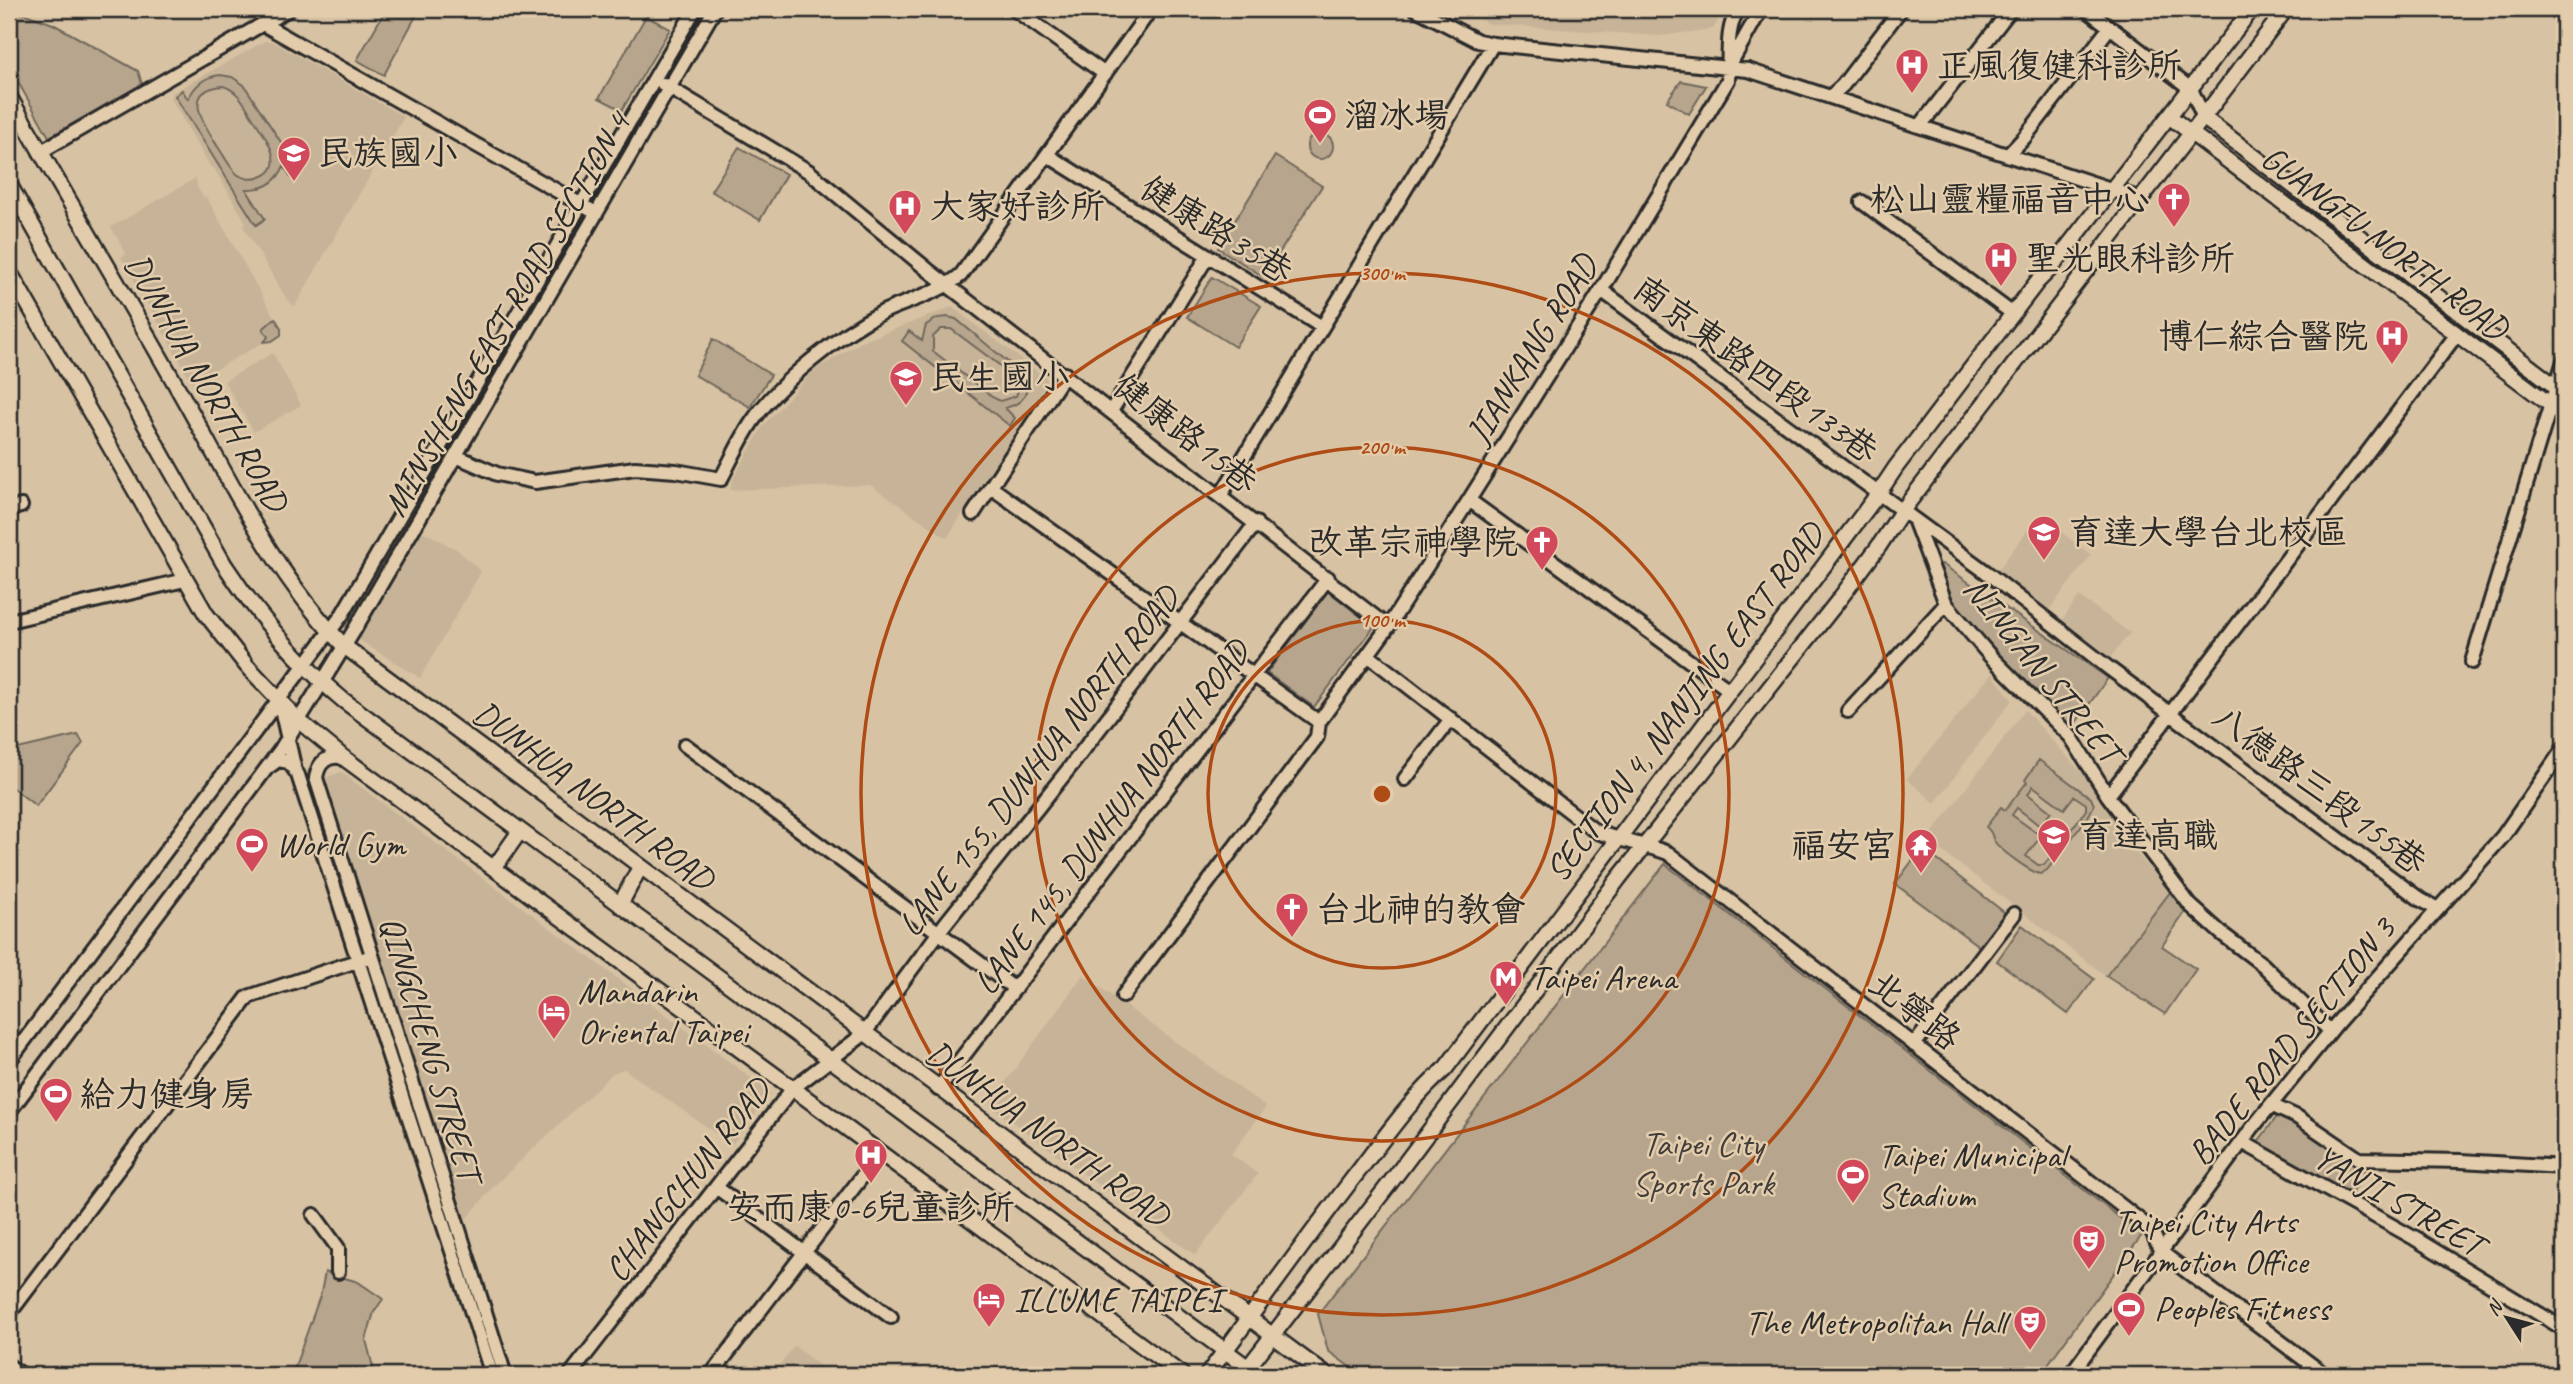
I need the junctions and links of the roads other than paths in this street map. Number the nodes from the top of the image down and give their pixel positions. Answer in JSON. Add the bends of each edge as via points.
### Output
{"nodes":[{"id":1,"x":289,"y":9,"type":"edge"},
{"id":2,"x":695,"y":9,"type":"edge"},
{"id":3,"x":715,"y":9,"type":"edge"},
{"id":4,"x":1014,"y":9,"type":"edge"},
{"id":5,"x":1151,"y":9,"type":"edge"},
{"id":6,"x":1416,"y":9,"type":"edge"},
{"id":7,"x":1738,"y":9,"type":"edge"},
{"id":8,"x":1761,"y":9,"type":"edge"},
{"id":9,"x":1901,"y":9,"type":"edge"},
{"id":10,"x":2011,"y":9,"type":"edge"},
{"id":11,"x":2086,"y":9,"type":"edge"},
{"id":12,"x":2252,"y":9,"type":"edge"},
{"id":13,"x":2287,"y":9,"type":"edge"},
{"id":14,"x":262,"y":24,"type":"junction"},
{"id":15,"x":2110,"y":27,"type":"junction"},
{"id":16,"x":1493,"y":44,"type":"junction"},
{"id":17,"x":1729,"y":66,"type":"junction"},
{"id":18,"x":1105,"y":74,"type":"junction"},
{"id":19,"x":654,"y":79,"type":"junction"},
{"id":20,"x":669,"y":88,"type":"junction"},
{"id":21,"x":2192,"y":89,"type":"junction"},
{"id":22,"x":9,"y":96,"type":"edge"},
{"id":23,"x":1830,"y":97,"type":"junction"},
{"id":24,"x":2170,"y":117,"type":"junction"},
{"id":25,"x":2204,"y":118,"type":"junction"},
{"id":26,"x":1920,"y":126,"type":"junction"},
{"id":27,"x":2192,"y":133,"type":"junction"},
{"id":28,"x":40,"y":152,"type":"junction"},
{"id":29,"x":1047,"y":155,"type":"junction"},
{"id":30,"x":2008,"y":155,"type":"junction"},
{"id":31,"x":9,"y":184,"type":"edge"},
{"id":32,"x":2112,"y":189,"type":"junction"},
{"id":33,"x":2141,"y":199,"type":"junction"},
{"id":34,"x":1862,"y":202,"type":"dead end"},
{"id":35,"x":580,"y":204,"type":"junction"},
{"id":36,"x":596,"y":213,"type":"junction"},
{"id":37,"x":1208,"y":256,"type":"junction"},
{"id":38,"x":9,"y":271,"type":"edge"},
{"id":39,"x":949,"y":285,"type":"junction"},
{"id":40,"x":1601,"y":290,"type":"junction"},
{"id":41,"x":2012,"y":314,"type":"junction"},
{"id":42,"x":1322,"y":327,"type":"junction"},
{"id":43,"x":2457,"y":334,"type":"junction"},
{"id":44,"x":2564,"y":362,"type":"edge"},
{"id":45,"x":1065,"y":374,"type":"junction"},
{"id":46,"x":2560,"y":390,"type":"edge"},
{"id":47,"x":2550,"y":404,"type":"junction"},
{"id":48,"x":1111,"y":411,"type":"junction"},
{"id":49,"x":2564,"y":415,"type":"edge"},
{"id":50,"x":456,"y":456,"type":"junction"},
{"id":51,"x":992,"y":488,"type":"junction"},
{"id":52,"x":1878,"y":494,"type":"junction"},
{"id":53,"x":1221,"y":495,"type":"junction"},
{"id":54,"x":1469,"y":500,"type":"junction"},
{"id":55,"x":1902,"y":511,"type":"junction"},
{"id":56,"x":973,"y":514,"type":"dead end"},
{"id":57,"x":1915,"y":522,"type":"junction"},
{"id":58,"x":1256,"y":523,"type":"junction"},
{"id":59,"x":1328,"y":579,"type":"junction"},
{"id":60,"x":185,"y":580,"type":"junction"},
{"id":61,"x":1946,"y":604,"type":"junction"},
{"id":62,"x":9,"y":621,"type":"edge"},
{"id":63,"x":1181,"y":622,"type":"junction"},
{"id":64,"x":1388,"y":627,"type":"junction"},
{"id":65,"x":330,"y":632,"type":"junction"},
{"id":66,"x":344,"y":646,"type":"junction"},
{"id":67,"x":1368,"y":656,"type":"junction"},
{"id":68,"x":2472,"y":662,"type":"dead end"},
{"id":69,"x":306,"y":665,"type":"junction"},
{"id":70,"x":1254,"y":675,"type":"junction"},
{"id":71,"x":322,"y":682,"type":"junction"},
{"id":72,"x":1729,"y":690,"type":"junction"},
{"id":73,"x":279,"y":700,"type":"junction"},
{"id":74,"x":1848,"y":711,"type":"dead end"},
{"id":75,"x":2170,"y":713,"type":"junction"},
{"id":76,"x":1451,"y":719,"type":"junction"},
{"id":77,"x":299,"y":721,"type":"junction"},
{"id":78,"x":1319,"y":722,"type":"junction"},
{"id":79,"x":288,"y":739,"type":"junction"},
{"id":80,"x":685,"y":745,"type":"dead end"},
{"id":81,"x":2564,"y":748,"type":"edge"},
{"id":82,"x":344,"y":758,"type":"junction"},
{"id":83,"x":294,"y":766,"type":"junction"},
{"id":84,"x":265,"y":770,"type":"junction"},
{"id":85,"x":1405,"y":779,"type":"dead end"},
{"id":86,"x":2108,"y":796,"type":"junction"},
{"id":87,"x":520,"y":831,"type":"junction"},
{"id":88,"x":1617,"y":840,"type":"junction"},
{"id":89,"x":1645,"y":844,"type":"junction"},
{"id":90,"x":640,"y":867,"type":"junction"},
{"id":91,"x":494,"y":868,"type":"junction"},
{"id":92,"x":620,"y":905,"type":"junction"},
{"id":93,"x":2438,"y":909,"type":"junction"},
{"id":94,"x":2014,"y":914,"type":"dead end"},
{"id":95,"x":939,"y":933,"type":"junction"},
{"id":96,"x":373,"y":956,"type":"junction"},
{"id":97,"x":358,"y":961,"type":"junction"},
{"id":98,"x":1015,"y":989,"type":"junction"},
{"id":99,"x":1123,"y":996,"type":"dead end"},
{"id":100,"x":2330,"y":1031,"type":"junction"},
{"id":101,"x":864,"y":1034,"type":"junction"},
{"id":102,"x":1914,"y":1045,"type":"junction"},
{"id":103,"x":830,"y":1060,"type":"junction"},
{"id":104,"x":9,"y":1061,"type":"edge"},
{"id":105,"x":793,"y":1088,"type":"junction"},
{"id":106,"x":938,"y":1089,"type":"junction"},
{"id":107,"x":2271,"y":1105,"type":"junction"},
{"id":108,"x":9,"y":1112,"type":"edge"},
{"id":109,"x":2242,"y":1142,"type":"junction"},
{"id":110,"x":880,"y":1153,"type":"junction"},
{"id":111,"x":2564,"y":1167,"type":"edge"},
{"id":112,"x":716,"y":1187,"type":"junction"},
{"id":113,"x":314,"y":1215,"type":"dead end"},
{"id":114,"x":804,"y":1252,"type":"junction"},
{"id":115,"x":2161,"y":1252,"type":"junction"},
{"id":116,"x":338,"y":1272,"type":"dead end"},
{"id":117,"x":9,"y":1314,"type":"edge"},
{"id":118,"x":891,"y":1317,"type":"dead end"},
{"id":119,"x":1249,"y":1319,"type":"junction"},
{"id":120,"x":2564,"y":1329,"type":"edge"},
{"id":121,"x":1273,"y":1336,"type":"junction"},
{"id":122,"x":1225,"y":1351,"type":"junction"},
{"id":123,"x":9,"y":1366,"type":"edge"},
{"id":124,"x":1250,"y":1373,"type":"edge"},
{"id":125,"x":22,"y":1375,"type":"edge"},
{"id":126,"x":492,"y":1375,"type":"edge"},
{"id":127,"x":505,"y":1375,"type":"edge"},
{"id":128,"x":570,"y":1375,"type":"edge"},
{"id":129,"x":711,"y":1375,"type":"edge"},
{"id":130,"x":1182,"y":1375,"type":"edge"},
{"id":131,"x":1207,"y":1375,"type":"edge"},
{"id":132,"x":1326,"y":1375,"type":"edge"},
{"id":133,"x":2070,"y":1375,"type":"edge"},
{"id":134,"x":2325,"y":1375,"type":"edge"}],
"edges":[{"from":1,"to":14,"type":"street"},
{"from":2,"to":19,"type":"street","name":"MINSHENG EAST ROAD SECTION 4"},
{"from":3,"to":20,"type":"street","name":"MINSHENG EAST ROAD SECTION 4"},
{"from":4,"to":18,"type":"street"},
{"from":5,"to":18,"type":"street"},
{"from":6,"to":16,"type":"street"},
{"from":7,"to":17,"type":"street","name":"JIANKANG ROAD","via":[[1728,43]]},
{"from":8,"to":17,"type":"street","name":"JIANKANG ROAD"},
{"from":9,"to":23,"type":"street"},
{"from":10,"to":26,"type":"street"},
{"from":11,"to":15,"type":"street"},
{"from":12,"to":21,"type":"main road","name":"SECTION 4, NANJING EAST ROAD"},
{"from":13,"to":25,"type":"main road","name":"SECTION 4, NANJING EAST ROAD"},
{"from":14,"to":28,"type":"street"},
{"from":14,"to":35,"type":"street"},
{"from":15,"to":21,"type":"street"},
{"from":15,"to":30,"type":"street"},
{"from":16,"to":17,"type":"street"},
{"from":16,"to":42,"type":"street"},
{"from":17,"to":23,"type":"street"},
{"from":17,"to":40,"type":"street","name":"JIANKANG ROAD","via":[[1728,80]]},
{"from":18,"to":29,"type":"street"},
{"from":19,"to":20,"type":"street","name":"健康路15巷"},
{"from":19,"to":35,"type":"street","name":"MINSHENG EAST ROAD SECTION 4"},
{"from":20,"to":36,"type":"street","name":"MINSHENG EAST ROAD SECTION 4"},
{"from":20,"to":39,"type":"street","name":"健康路15巷","via":[[808,171]]},
{"from":21,"to":24,"type":"main road","name":"SECTION 4, NANJING EAST ROAD"},
{"from":21,"to":25,"type":"street"},
{"from":22,"to":28,"type":"main road","name":"DUNHUA NORTH ROAD"},
{"from":23,"to":26,"type":"street"},
{"from":24,"to":27,"type":"main road","name":"GUANGFU NORTH ROAD"},
{"from":24,"to":32,"type":"main road","name":"SECTION 4, NANJING EAST ROAD"},
{"from":25,"to":27,"type":"main road","name":"SECTION 4, NANJING EAST ROAD"},
{"from":25,"to":46,"type":"main road","name":"GUANGFU NORTH ROAD"},
{"from":26,"to":30,"type":"street"},
{"from":27,"to":33,"type":"main road","name":"SECTION 4, NANJING EAST ROAD"},
{"from":27,"to":43,"type":"main road","name":"GUANGFU NORTH ROAD"},
{"from":28,"to":65,"type":"main road","name":"DUNHUA NORTH ROAD","via":[[264,544]]},
{"from":29,"to":37,"type":"street","name":"健康路35巷"},
{"from":29,"to":39,"type":"street"},
{"from":30,"to":32,"type":"street"},
{"from":31,"to":69,"type":"main road","name":"DUNHUA NORTH ROAD","via":[[224,564],[246,597]]},
{"from":32,"to":33,"type":"street"},
{"from":32,"to":41,"type":"main road","name":"SECTION 4, NANJING EAST ROAD"},
{"from":33,"to":55,"type":"main road","name":"SECTION 4, NANJING EAST ROAD"},
{"from":34,"to":41,"type":"street"},
{"from":35,"to":36,"type":"street"},
{"from":35,"to":65,"type":"street","name":"MINSHENG EAST ROAD SECTION 4"},
{"from":36,"to":50,"type":"street","name":"MINSHENG EAST ROAD SECTION 4"},
{"from":37,"to":42,"type":"street","name":"健康路35巷"},
{"from":37,"to":48,"type":"street"},
{"from":38,"to":60,"type":"main road"},
{"from":39,"to":45,"type":"street","name":"健康路15巷"},
{"from":39,"to":50,"type":"street","via":[[882,313],[797,373],[753,421],[721,479],[635,468],[535,482],[497,474]]},
{"from":40,"to":52,"type":"street","name":"南京東路四段133巷"},
{"from":40,"to":54,"type":"street","name":"JIANKANG ROAD"},
{"from":41,"to":52,"type":"main road","name":"SECTION 4, NANJING EAST ROAD"},
{"from":42,"to":53,"type":"street"},
{"from":43,"to":47,"type":"main road","name":"GUANGFU NORTH ROAD"},
{"from":43,"to":75,"type":"street"},
{"from":44,"to":46,"type":"street"},
{"from":45,"to":48,"type":"street","name":"健康路15巷"},
{"from":45,"to":51,"type":"street"},
{"from":46,"to":47,"type":"street"},
{"from":47,"to":49,"type":"main road","name":"GUANGFU NORTH ROAD"},
{"from":47,"to":68,"type":"street"},
{"from":48,"to":53,"type":"street","name":"健康路15巷"},
{"from":50,"to":66,"type":"street","name":"MINSHENG EAST ROAD SECTION 4"},
{"from":51,"to":56,"type":"street"},
{"from":51,"to":63,"type":"street"},
{"from":52,"to":55,"type":"street","name":"NING'AN STREET"},
{"from":52,"to":72,"type":"main road","name":"SECTION 4, NANJING EAST ROAD"},
{"from":53,"to":58,"type":"street","name":"健康路15巷"},
{"from":54,"to":64,"type":"street","name":"JIANKANG ROAD"},
{"from":54,"to":72,"type":"street"},
{"from":55,"to":57,"type":"street","name":"NING'AN STREET"},
{"from":55,"to":89,"type":"main road","name":"SECTION 4, NANJING EAST ROAD","via":[[1838,601]]},
{"from":57,"to":61,"type":"street","name":"NING'AN STREET"},
{"from":57,"to":75,"type":"street","name":"八德路三段155巷"},
{"from":58,"to":59,"type":"street","name":"健康路15巷"},
{"from":58,"to":63,"type":"street","name":"LANE 155, DUNHUA NORTH ROAD"},
{"from":59,"to":64,"type":"street","name":"健康路15巷"},
{"from":59,"to":70,"type":"street","name":"LANE 145, DUNHUA NORTH ROAD"},
{"from":60,"to":62,"type":"street"},
{"from":60,"to":73,"type":"main road","via":[[224,639]]},
{"from":61,"to":74,"type":"street"},
{"from":61,"to":86,"type":"street","name":"NING'AN STREET","via":[[1991,657],[2071,737]]},
{"from":63,"to":70,"type":"street"},
{"from":63,"to":95,"type":"street","name":"LANE 155, DUNHUA NORTH ROAD"},
{"from":64,"to":67,"type":"street","name":"JIANKANG ROAD"},
{"from":65,"to":66,"type":"main road","name":"DUNHUA NORTH ROAD"},
{"from":65,"to":69,"type":"street","name":"MINSHENG EAST ROAD SECTION 4"},
{"from":66,"to":71,"type":"street","name":"MINSHENG EAST ROAD SECTION 4"},
{"from":66,"to":90,"type":"main road","name":"DUNHUA NORTH ROAD"},
{"from":67,"to":76,"type":"street"},
{"from":67,"to":78,"type":"street","name":"JIANKANG ROAD"},
{"from":69,"to":71,"type":"main road","name":"DUNHUA NORTH ROAD"},
{"from":69,"to":73,"type":"street","name":"MINSHENG EAST ROAD SECTION 4"},
{"from":70,"to":78,"type":"street"},
{"from":70,"to":98,"type":"street","name":"LANE 145, DUNHUA NORTH ROAD"},
{"from":71,"to":77,"type":"street","name":"MINSHENG EAST ROAD SECTION 4"},
{"from":71,"to":87,"type":"main road","name":"DUNHUA NORTH ROAD"},
{"from":72,"to":88,"type":"main road","name":"SECTION 4, NANJING EAST ROAD"},
{"from":73,"to":77,"type":"main road"},
{"from":73,"to":79,"type":"street","name":"QINGCHENG STREET"},
{"from":73,"to":104,"type":"street","name":"MINSHENG EAST ROAD SECTION 4"},
{"from":75,"to":86,"type":"street"},
{"from":75,"to":93,"type":"street","name":"八德路三段155巷"},
{"from":76,"to":85,"type":"street"},
{"from":76,"to":88,"type":"street","via":[[1595,831]]},
{"from":77,"to":79,"type":"street","name":"MINSHENG EAST ROAD SECTION 4"},
{"from":77,"to":82,"type":"main road"},
{"from":78,"to":99,"type":"street","name":"JIANKANG ROAD","via":[[1317,737]]},
{"from":79,"to":83,"type":"street","name":"QINGCHENG STREET"},
{"from":79,"to":84,"type":"street","name":"MINSHENG EAST ROAD SECTION 4"},
{"from":80,"to":95,"type":"street"},
{"from":81,"to":93,"type":"street","name":"BADE ROAD SECTION 3","via":[[2503,836]]},
{"from":82,"to":91,"type":"main road"},
{"from":82,"to":96,"type":"street","name":"QINGCHENG STREET","via":[[333,756],[323,761],[316,778]]},
{"from":83,"to":84,"type":"street","via":[[278,760]]},
{"from":83,"to":97,"type":"street","name":"QINGCHENG STREET"},
{"from":84,"to":108,"type":"street","name":"MINSHENG EAST ROAD SECTION 4"},
{"from":86,"to":100,"type":"street","name":"NING'AN STREET","via":[[2190,905],[2263,965]]},
{"from":87,"to":91,"type":"main road"},
{"from":87,"to":92,"type":"main road","name":"DUNHUA NORTH ROAD"},
{"from":88,"to":89,"type":"street","name":"北寧路"},
{"from":88,"to":119,"type":"main road","name":"SECTION 4, NANJING EAST ROAD"},
{"from":89,"to":102,"type":"street","name":"北寧路","via":[[1668,853]]},
{"from":89,"to":121,"type":"main road","name":"SECTION 4, NANJING EAST ROAD"},
{"from":90,"to":92,"type":"main road"},
{"from":90,"to":101,"type":"main road","name":"DUNHUA NORTH ROAD"},
{"from":91,"to":105,"type":"main road"},
{"from":92,"to":103,"type":"main road","name":"DUNHUA NORTH ROAD"},
{"from":93,"to":100,"type":"street","name":"BADE ROAD SECTION 3"},
{"from":94,"to":102,"type":"street"},
{"from":95,"to":98,"type":"street"},
{"from":95,"to":101,"type":"street","name":"LANE 155, DUNHUA NORTH ROAD"},
{"from":96,"to":97,"type":"street"},
{"from":96,"to":127,"type":"street","name":"QINGCHENG STREET"},
{"from":97,"to":117,"type":"street","via":[[248,997]]},
{"from":97,"to":126,"type":"street","name":"QINGCHENG STREET"},
{"from":98,"to":106,"type":"street","name":"LANE 145, DUNHUA NORTH ROAD"},
{"from":100,"to":107,"type":"street","name":"BADE ROAD SECTION 3"},
{"from":101,"to":103,"type":"street","name":"CHANGCHUN ROAD"},
{"from":101,"to":106,"type":"main road","name":"DUNHUA NORTH ROAD"},
{"from":102,"to":115,"type":"street","name":"北寧路","via":[[2151,1230]]},
{"from":103,"to":105,"type":"street","name":"CHANGCHUN ROAD"},
{"from":103,"to":122,"type":"main road","name":"DUNHUA NORTH ROAD"},
{"from":105,"to":110,"type":"main road"},
{"from":105,"to":112,"type":"street","name":"CHANGCHUN ROAD"},
{"from":106,"to":119,"type":"main road","name":"DUNHUA NORTH ROAD"},
{"from":107,"to":109,"type":"street","name":"BADE ROAD SECTION 3"},
{"from":107,"to":111,"type":"street","via":[[2359,1159]]},
{"from":109,"to":115,"type":"street","name":"BADE ROAD SECTION 3"},
{"from":109,"to":120,"type":"street","name":"YANJI STREET"},
{"from":110,"to":114,"type":"street"},
{"from":110,"to":130,"type":"main road"},
{"from":112,"to":114,"type":"street"},
{"from":112,"to":128,"type":"street","name":"CHANGCHUN ROAD"},
{"from":113,"to":116,"type":"street","via":[[338,1248]]},
{"from":114,"to":118,"type":"street"},
{"from":114,"to":129,"type":"street"},
{"from":115,"to":133,"type":"street","name":"BADE ROAD SECTION 3"},
{"from":115,"to":134,"type":"street"},
{"from":119,"to":121,"type":"main road","name":"DUNHUA NORTH ROAD"},
{"from":119,"to":122,"type":"main road","name":"SECTION 4, NANJING EAST ROAD"},
{"from":121,"to":124,"type":"main road","name":"SECTION 4, NANJING EAST ROAD"},
{"from":121,"to":132,"type":"main road","name":"DUNHUA NORTH ROAD"},
{"from":122,"to":124,"type":"main road","name":"DUNHUA NORTH ROAD"},
{"from":122,"to":131,"type":"main road","name":"SECTION 4, NANJING EAST ROAD"},
{"from":123,"to":125,"type":"street"}]}
